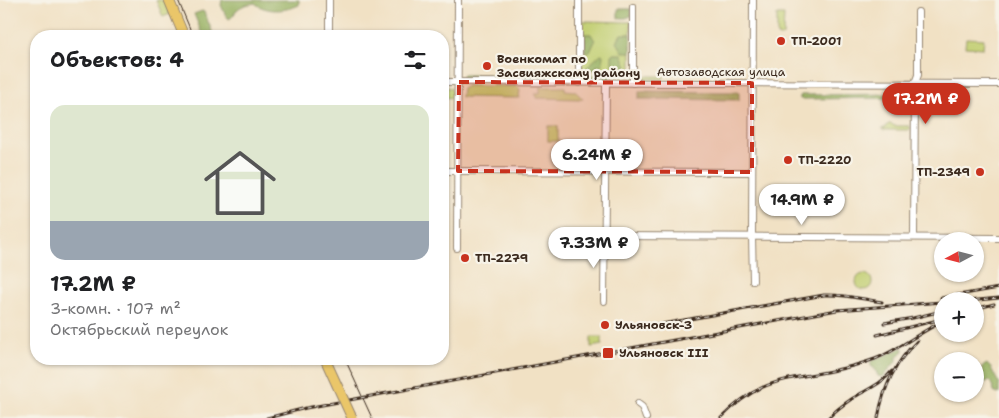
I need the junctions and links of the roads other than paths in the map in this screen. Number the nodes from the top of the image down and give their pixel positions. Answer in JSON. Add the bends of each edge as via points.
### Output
{"nodes":[{"id":1,"x":169,"y":0,"type":"edge"},
{"id":2,"x":329,"y":0,"type":"edge"},
{"id":3,"x":458,"y":0,"type":"edge"},
{"id":4,"x":579,"y":0,"type":"edge"},
{"id":5,"x":753,"y":0,"type":"edge"},
{"id":6,"x":633,"y":7,"type":"dead end"},
{"id":7,"x":918,"y":12,"type":"dead end"},
{"id":8,"x":182,"y":30,"type":"edge"},
{"id":9,"x":329,"y":30,"type":"edge"},
{"id":10,"x":449,"y":82,"type":"edge"},
{"id":11,"x":458,"y":82,"type":"junction"},
{"id":12,"x":579,"y":83,"type":"junction"},
{"id":13,"x":606,"y":83,"type":"junction"},
{"id":14,"x":633,"y":83,"type":"junction"},
{"id":15,"x":752,"y":83,"type":"junction"},
{"id":16,"x":915,"y":84,"type":"junction"},
{"id":17,"x":999,"y":84,"type":"edge"},
{"id":18,"x":449,"y":171,"type":"edge"},
{"id":19,"x":458,"y":171,"type":"junction"},
{"id":20,"x":605,"y":171,"type":"junction"},
{"id":21,"x":752,"y":172,"type":"junction"},
{"id":22,"x":605,"y":236,"type":"junction"},
{"id":23,"x":752,"y":236,"type":"junction"},
{"id":24,"x":914,"y":237,"type":"junction"},
{"id":25,"x":999,"y":238,"type":"edge"},
{"id":26,"x":457,"y":248,"type":"dead end"},
{"id":27,"x":753,"y":281,"type":"dead end"},
{"id":28,"x":604,"y":301,"type":"dead end"},
{"id":29,"x":328,"y":365,"type":"edge"},
{"id":30,"x":638,"y":404,"type":"dead end"},
{"id":31,"x":352,"y":418,"type":"edge"},
{"id":32,"x":646,"y":418,"type":"edge"}],
"edges":[{"from":1,"to":8,"type":"main road"},
{"from":2,"to":9,"type":"street"},
{"from":3,"to":11,"type":"street"},
{"from":4,"to":12,"type":"street"},
{"from":5,"to":15,"type":"street"},
{"from":6,"to":14,"type":"street"},
{"from":7,"to":16,"type":"street","via":[[918,75]]},
{"from":10,"to":11,"type":"street","name":"Автозаводская улица"},
{"from":11,"to":12,"type":"street","name":"Автозаводская улица"},
{"from":11,"to":19,"type":"street"},
{"from":12,"to":13,"type":"street","name":"Автозаводская улица"},
{"from":13,"to":14,"type":"street","name":"Автозаводская улица"},
{"from":13,"to":20,"type":"street"},
{"from":14,"to":15,"type":"street","name":"Автозаводская улица"},
{"from":15,"to":16,"type":"street","name":"Автозаводская улица"},
{"from":15,"to":21,"type":"street"},
{"from":16,"to":17,"type":"street","name":"Автозаводская улица"},
{"from":16,"to":24,"type":"street"},
{"from":18,"to":19,"type":"street"},
{"from":19,"to":20,"type":"street"},
{"from":19,"to":26,"type":"street"},
{"from":20,"to":21,"type":"street"},
{"from":20,"to":22,"type":"street"},
{"from":21,"to":23,"type":"street"},
{"from":22,"to":23,"type":"street"},
{"from":22,"to":28,"type":"street"},
{"from":23,"to":24,"type":"street"},
{"from":23,"to":27,"type":"street"},
{"from":24,"to":25,"type":"street"},
{"from":29,"to":31,"type":"main road","bridge":true},
{"from":30,"to":32,"type":"street"}]}
